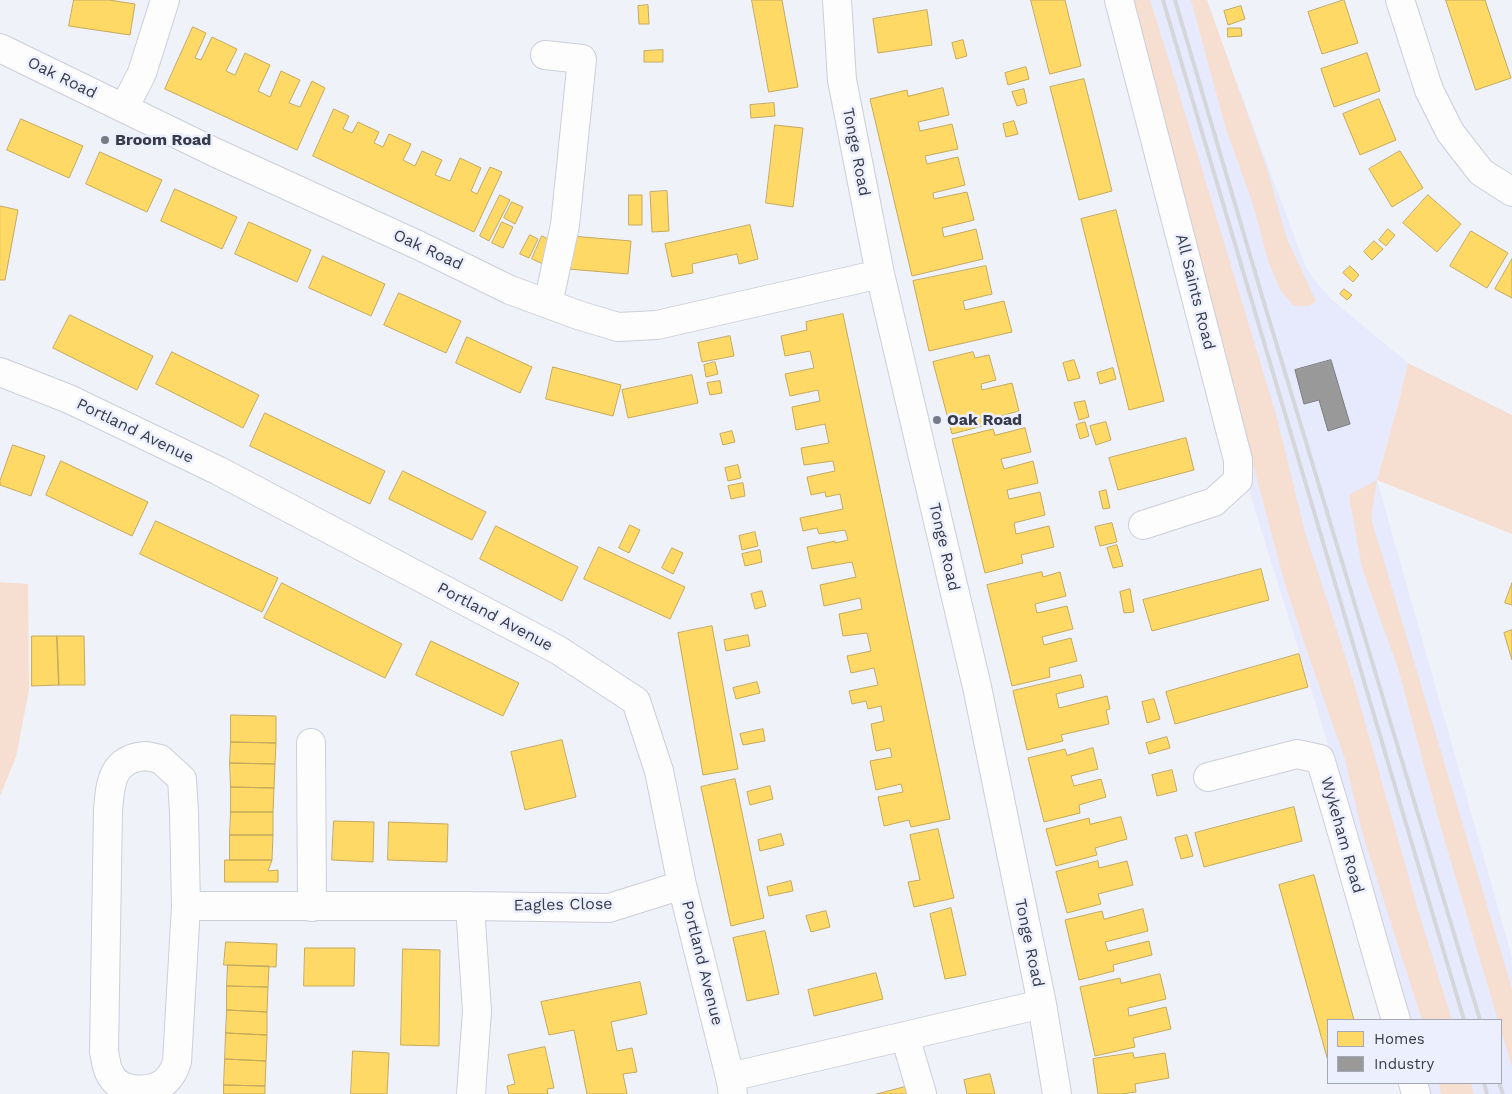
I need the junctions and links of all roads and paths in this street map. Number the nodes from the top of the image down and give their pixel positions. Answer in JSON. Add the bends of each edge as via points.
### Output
{"nodes":[{"id":1,"x":165,"y":0,"type":"edge"},
{"id":2,"x":837,"y":0,"type":"edge"},
{"id":3,"x":1119,"y":0,"type":"edge"},
{"id":4,"x":1400,"y":0,"type":"edge"},
{"id":5,"x":0,"y":48,"type":"edge"},
{"id":6,"x":545,"y":55,"type":"dead end"},
{"id":7,"x":124,"y":108,"type":"junction"},
{"id":8,"x":1512,"y":192,"type":"edge"},
{"id":9,"x":880,"y":274,"type":"junction"},
{"id":10,"x":548,"y":304,"type":"junction"},
{"id":11,"x":0,"y":372,"type":"edge"},
{"id":12,"x":1143,"y":525,"type":"dead end"},
{"id":13,"x":312,"y":743,"type":"dead end"},
{"id":14,"x":1208,"y":777,"type":"dead end"},
{"id":15,"x":682,"y":885,"type":"junction"},
{"id":16,"x":186,"y":906,"type":"junction"},
{"id":17,"x":470,"y":906,"type":"junction"},
{"id":18,"x":306,"y":907,"type":"junction"},
{"id":19,"x":1042,"y":1004,"type":"junction"},
{"id":20,"x":1396,"y":1019,"type":"edge"},
{"id":21,"x":905,"y":1036,"type":"junction"},
{"id":22,"x":731,"y":1085,"type":"edge"},
{"id":23,"x":127,"y":1091,"type":"edge"},
{"id":24,"x":471,"y":1094,"type":"edge"},
{"id":25,"x":922,"y":1094,"type":"edge"},
{"id":26,"x":1057,"y":1094,"type":"edge"}],
"edges":[{"from":1,"to":7,"type":"street","via":[[142,73]]},
{"from":2,"to":9,"type":"street","name":"Tonge Road","via":[[842,80]]},
{"from":3,"to":12,"type":"street","name":"All Saints Road","via":[[1238,460],[1238,480],[1214,502]]},
{"from":4,"to":8,"type":"street","via":[[1429,90],[1450,132],[1482,172]]},
{"from":5,"to":7,"type":"street","name":"Oak Road"},
{"from":6,"to":10,"type":"street","via":[[582,59],[565,225]]},
{"from":7,"to":10,"type":"street","name":"Oak Road","via":[[510,290]]},
{"from":9,"to":10,"type":"street","name":"Oak Road","via":[[656,325],[618,327]]},
{"from":9,"to":19,"type":"street","name":"Tonge Road","via":[[977,687]]},
{"from":11,"to":15,"type":"street","name":"Portland Avenue","via":[[69,399],[219,471],[558,650],[636,700],[659,771]]},
{"from":13,"to":18,"type":"street"},
{"from":14,"to":20,"type":"street","name":"Wykeham Road","via":[[1297,754],[1320,759]]},
{"from":15,"to":17,"type":"street","name":"Eagles Close","via":[[609,908]]},
{"from":15,"to":22,"type":"street","name":"Portland Avenue"},
{"from":16,"to":18,"type":"street","name":"Eagles Close"},
{"from":16,"to":23,"type":"street","via":[[177,1062],[172,1075],[161,1084]]},
{"from":16,"to":23,"type":"street","via":[[182,779],[160,759],[132,757],[119,767],[110,785],[104,1052],[110,1074]]},
{"from":17,"to":18,"type":"street","name":"Eagles Close"},
{"from":17,"to":24,"type":"street","via":[[478,1011]]},
{"from":19,"to":21,"type":"street","name":"Portland Avenue"},
{"from":19,"to":26,"type":"street","name":"Tonge Road"},
{"from":21,"to":22,"type":"street","name":"Portland Avenue"},
{"from":21,"to":25,"type":"street"}]}
